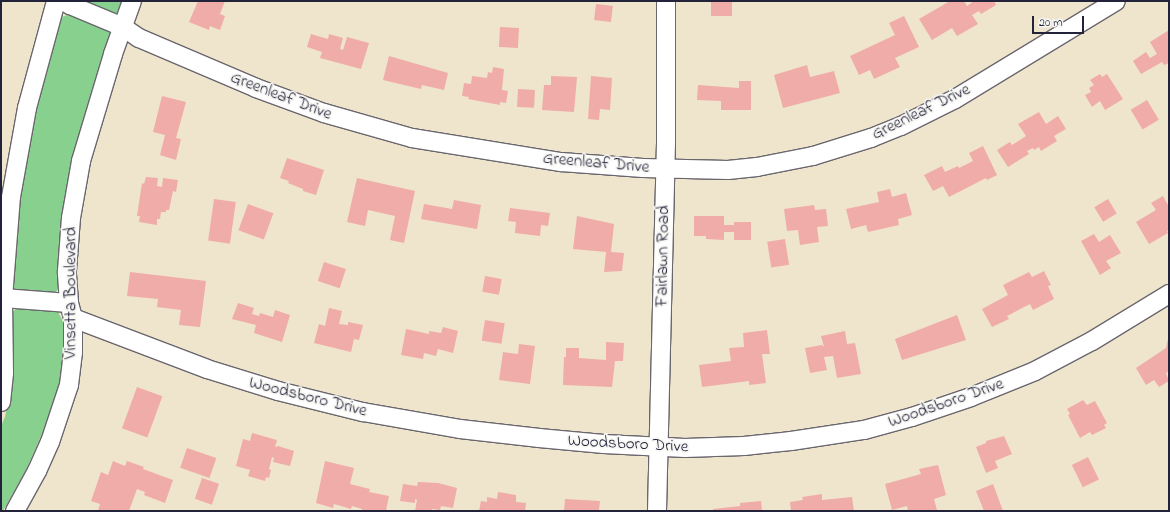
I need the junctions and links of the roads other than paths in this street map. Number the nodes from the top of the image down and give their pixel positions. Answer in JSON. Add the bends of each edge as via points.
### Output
{"nodes":[{"id":1,"x":56,"y":1,"type":"edge"},
{"id":2,"x":64,"y":1,"type":"edge"},
{"id":3,"x":132,"y":1,"type":"edge"},
{"id":4,"x":666,"y":1,"type":"edge"},
{"id":5,"x":1116,"y":1,"type":"edge"},
{"id":6,"x":123,"y":27,"type":"junction"},
{"id":7,"x":665,"y":169,"type":"junction"},
{"id":8,"x":3,"y":271,"type":"edge"},
{"id":9,"x":1169,"y":294,"type":"edge"},
{"id":10,"x":3,"y":298,"type":"junction"},
{"id":11,"x":71,"y":311,"type":"junction"},
{"id":12,"x":1,"y":402,"type":"edge"},
{"id":13,"x":659,"y":447,"type":"junction"},
{"id":14,"x":15,"y":511,"type":"edge"},
{"id":15,"x":657,"y":511,"type":"edge"}],
"edges":[{"from":1,"to":8,"type":"street","via":[[27,108],[16,164]]},
{"from":2,"to":6,"type":"street","name":"Greenleaf Drive"},
{"from":3,"to":6,"type":"street","name":"Vinsetta Boulevard"},
{"from":4,"to":7,"type":"street","name":"Fairlawn Road"},
{"from":5,"to":7,"type":"street","name":"Greenleaf Drive","via":[[955,99],[871,138],[813,156],[757,168]]},
{"from":6,"to":7,"type":"street","name":"Greenleaf Drive","via":[[139,38],[256,88],[324,113],[412,138],[562,162]]},
{"from":6,"to":11,"type":"street","name":"Vinsetta Boulevard","via":[[81,161],[68,244],[67,271]]},
{"from":7,"to":13,"type":"street","name":"Fairlawn Road"},
{"from":8,"to":10,"type":"street"},
{"from":9,"to":13,"type":"street","name":"Woodsboro Drive","via":[[1092,341],[1035,371],[912,417],[864,430],[791,441],[744,446]]},
{"from":10,"to":11,"type":"street","name":"Woodsboro Drive"},
{"from":10,"to":12,"type":"street","via":[[4,373]]},
{"from":11,"to":13,"type":"street","name":"Woodsboro Drive","via":[[207,369],[278,391],[363,412],[460,429],[568,441]]},
{"from":11,"to":14,"type":"street","name":"Vinsetta Boulevard","via":[[73,352],[69,386],[60,416],[37,471]]},
{"from":13,"to":15,"type":"street","name":"Fairlawn Road"}]}
